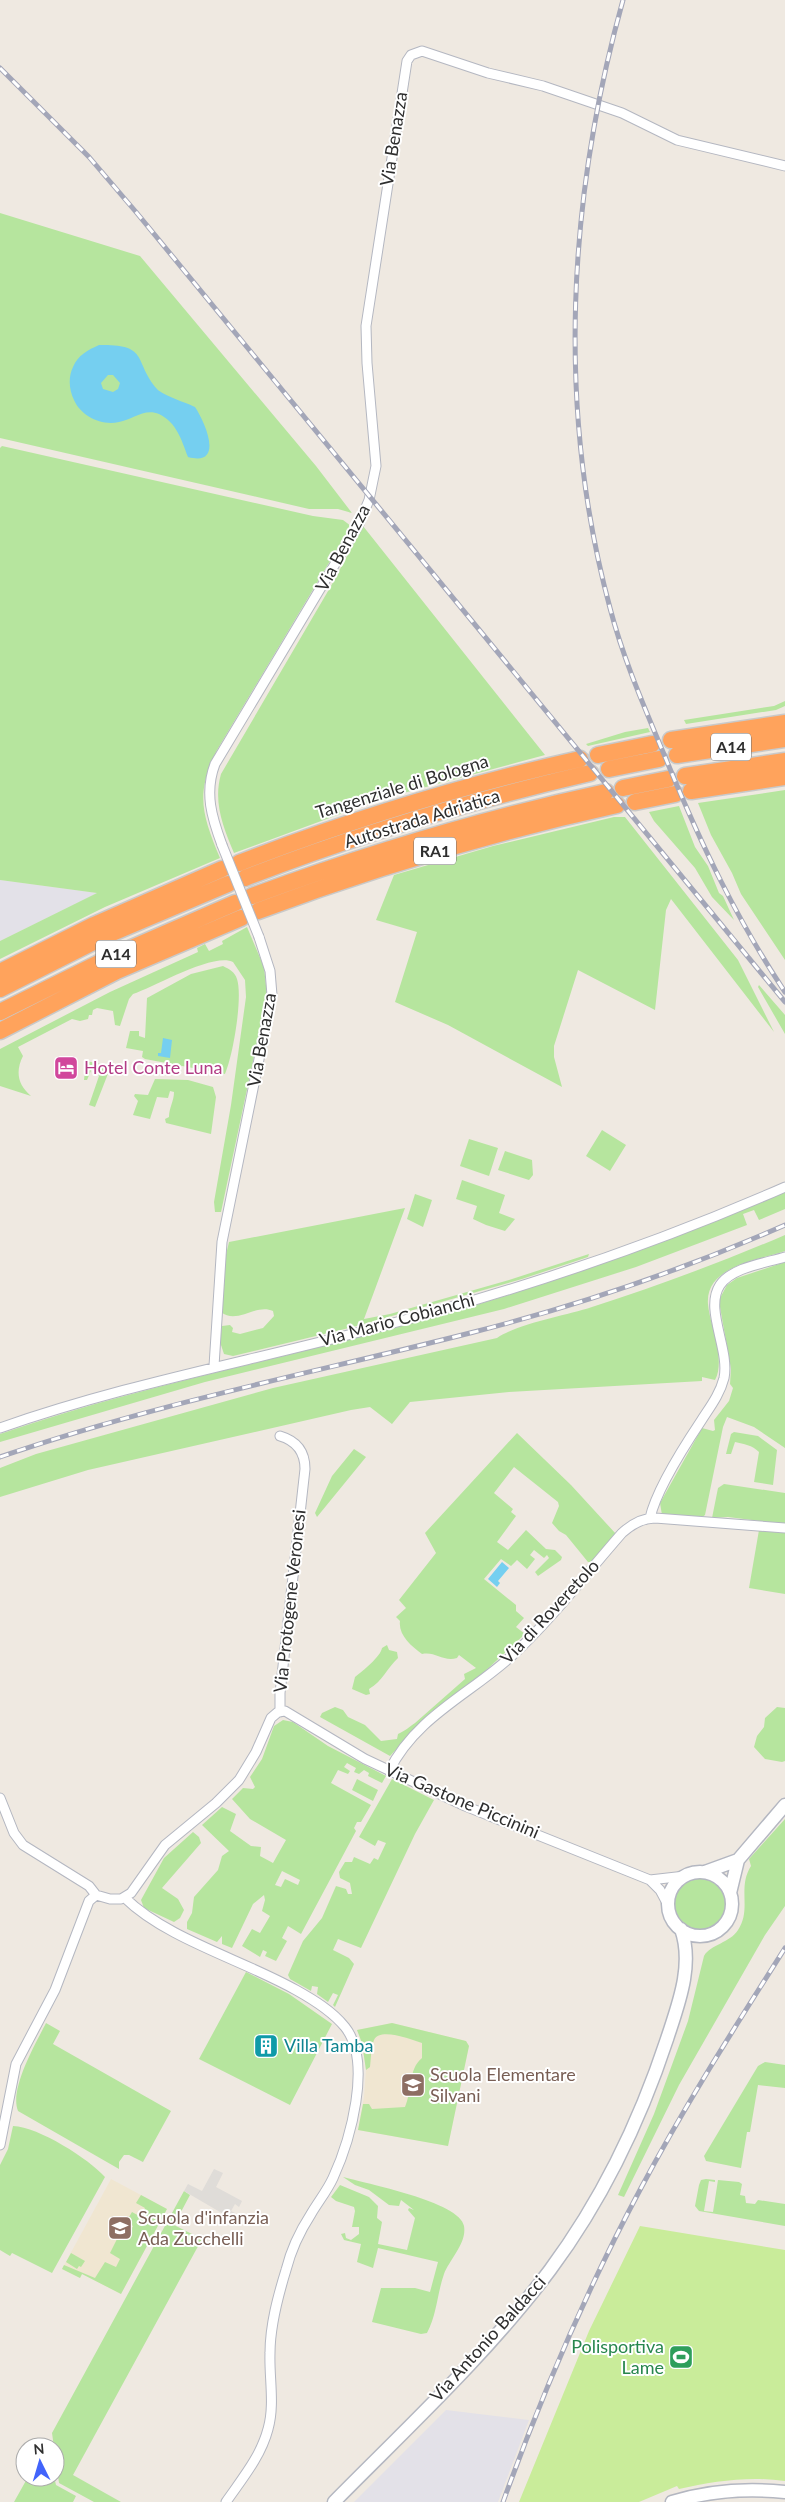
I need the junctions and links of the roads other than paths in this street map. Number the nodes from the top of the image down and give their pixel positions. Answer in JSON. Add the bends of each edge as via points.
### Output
{"nodes":[{"id":1,"x":785,"y":166,"type":"edge"},
{"id":2,"x":785,"y":723,"type":"edge"},
{"id":3,"x":785,"y":739,"type":"edge"},
{"id":4,"x":598,"y":755,"type":"dead end"},
{"id":5,"x":580,"y":759,"type":"dead end"},
{"id":6,"x":785,"y":761,"type":"edge"},
{"id":7,"x":608,"y":769,"type":"dead end"},
{"id":8,"x":590,"y":773,"type":"dead end"},
{"id":9,"x":785,"y":777,"type":"edge"},
{"id":10,"x":668,"y":779,"type":"dead end"},
{"id":11,"x":623,"y":788,"type":"dead end"},
{"id":12,"x":606,"y":792,"type":"dead end"},
{"id":13,"x":675,"y":794,"type":"dead end"},
{"id":14,"x":635,"y":802,"type":"dead end"},
{"id":15,"x":617,"y":805,"type":"dead end"},
{"id":16,"x":242,"y":870,"type":"joint"},
{"id":17,"x":0,"y":972,"type":"edge"},
{"id":18,"x":0,"y":989,"type":"edge"},
{"id":19,"x":0,"y":1012,"type":"edge"},
{"id":20,"x":0,"y":1031,"type":"edge"},
{"id":21,"x":785,"y":1187,"type":"edge"},
{"id":22,"x":785,"y":1257,"type":"edge"},
{"id":23,"x":214,"y":1366,"type":"junction"},
{"id":24,"x":0,"y":1428,"type":"edge"},
{"id":25,"x":280,"y":1436,"type":"dead end"},
{"id":26,"x":650,"y":1518,"type":"junction"},
{"id":27,"x":785,"y":1528,"type":"edge"},
{"id":28,"x":280,"y":1712,"type":"junction"},
{"id":29,"x":389,"y":1771,"type":"junction"},
{"id":30,"x":0,"y":1798,"type":"edge"},
{"id":31,"x":785,"y":1805,"type":"edge"},
{"id":32,"x":738,"y":1860,"type":"junction"},
{"id":33,"x":705,"y":1872,"type":"junction"},
{"id":34,"x":685,"y":1876,"type":"junction"},
{"id":35,"x":650,"y":1880,"type":"junction"},
{"id":36,"x":730,"y":1892,"type":"junction"},
{"id":37,"x":96,"y":1895,"type":"junction"},
{"id":38,"x":125,"y":1898,"type":"junction"},
{"id":39,"x":668,"y":1905,"type":"junction"},
{"id":40,"x":681,"y":1929,"type":"junction"},
{"id":41,"x":707,"y":1935,"type":"junction"},
{"id":42,"x":687,"y":1961,"type":"junction"},
{"id":43,"x":0,"y":2145,"type":"edge"},
{"id":44,"x":785,"y":2492,"type":"edge"},
{"id":45,"x":226,"y":2502,"type":"edge"},
{"id":46,"x":334,"y":2502,"type":"edge"},
{"id":47,"x":672,"y":2502,"type":"edge"}],
"edges":[{"from":1,"to":23,"type":"street","name":"Via Benazza","bridge":true,"via":[[677,140],[622,113],[422,51],[411,55],[407,61],[366,326],[375,480],[360,524],[215,764],[209,795],[222,845],[270,971],[272,995],[222,1242]]},
{"from":2,"to":3,"type":"highway","number":"A14","via":[[674,748]]},
{"from":4,"to":7,"type":"highway","via":[[656,751]]},
{"from":5,"to":16,"type":"highway","name":"Tangenziale di Bologna","via":[[503,777],[377,814]]},
{"from":6,"to":9,"type":"highway","number":"A14","via":[[688,784]]},
{"from":8,"to":16,"type":"highway","name":"Autostrada Adriatica","via":[[455,807]]},
{"from":10,"to":11,"type":"highway"},
{"from":12,"to":15,"type":"highway","name":"Autostrada Adriatica","number":"RA1","via":[[509,814],[392,847],[255,904],[459,844]]},
{"from":13,"to":14,"type":"highway"},
{"from":17,"to":18,"type":"highway","number":"A14","via":[[94,925],[225,877]]},
{"from":19,"to":20,"type":"highway","number":"A14","via":[[111,957],[238,910]]},
{"from":21,"to":23,"type":"street","name":"Via Mario Cobianchi","via":[[668,1235],[550,1277],[371,1330]]},
{"from":22,"to":26,"type":"street","via":[[734,1273],[719,1287],[714,1301],[725,1360],[723,1382],[667,1480]]},
{"from":23,"to":24,"type":"street","name":"Via Mario Cobianchi","via":[[102,1395]]},
{"from":25,"to":28,"type":"street","name":"Via Protogene Veronesi","via":[[295,1442],[305,1460]]},
{"from":26,"to":27,"type":"street"},
{"from":26,"to":29,"type":"street","name":"Via di Roveretolo","via":[[637,1522],[622,1533],[514,1654],[428,1720]]},
{"from":28,"to":29,"type":"street","name":"Via Gastone Piccinini","via":[[291,1713]]},
{"from":28,"to":38,"type":"street","name":"Via Protogene Veronesi","via":[[269,1721],[239,1780],[165,1845],[138,1886]]},
{"from":29,"to":35,"type":"street","name":"Via Gastone Piccinini","via":[[465,1806]]},
{"from":30,"to":37,"type":"street","via":[[20,1842],[88,1886]]},
{"from":31,"to":32,"type":"street"},
{"from":32,"to":33,"type":"street"},
{"from":32,"to":36,"type":"street"},
{"from":33,"to":34,"type":"street"},
{"from":33,"to":36,"type":"street","via":[[721,1879]]},
{"from":34,"to":35,"type":"street","name":"Via Gastone Piccinini"},
{"from":34,"to":39,"type":"street","via":[[676,1882]]},
{"from":35,"to":39,"type":"street"},
{"from":36,"to":41,"type":"street","via":[[732,1908],[729,1917],[718,1930]]},
{"from":37,"to":38,"type":"street","via":[[113,1900]]},
{"from":37,"to":43,"type":"street","via":[[89,1901],[52,1996],[16,2064]]},
{"from":38,"to":45,"type":"street","via":[[150,1920],[273,1978],[320,2005],[344,2026],[356,2053],[356,2094],[350,2129],[333,2178],[297,2239],[280,2295],[270,2346],[268,2432],[256,2458]]},
{"from":39,"to":40,"type":"street","via":[[672,1918]]},
{"from":40,"to":41,"type":"street","via":[[691,1934]]},
{"from":40,"to":42,"type":"street","name":"Via Antonio Baldacci"},
{"from":41,"to":42,"type":"street","name":"Via Antonio Baldacci"},
{"from":42,"to":46,"type":"street","name":"Via Antonio Baldacci","via":[[670,2028],[646,2097],[621,2153],[581,2224],[515,2314]]},
{"from":44,"to":47,"type":"street","via":[[734,2491]]}]}
